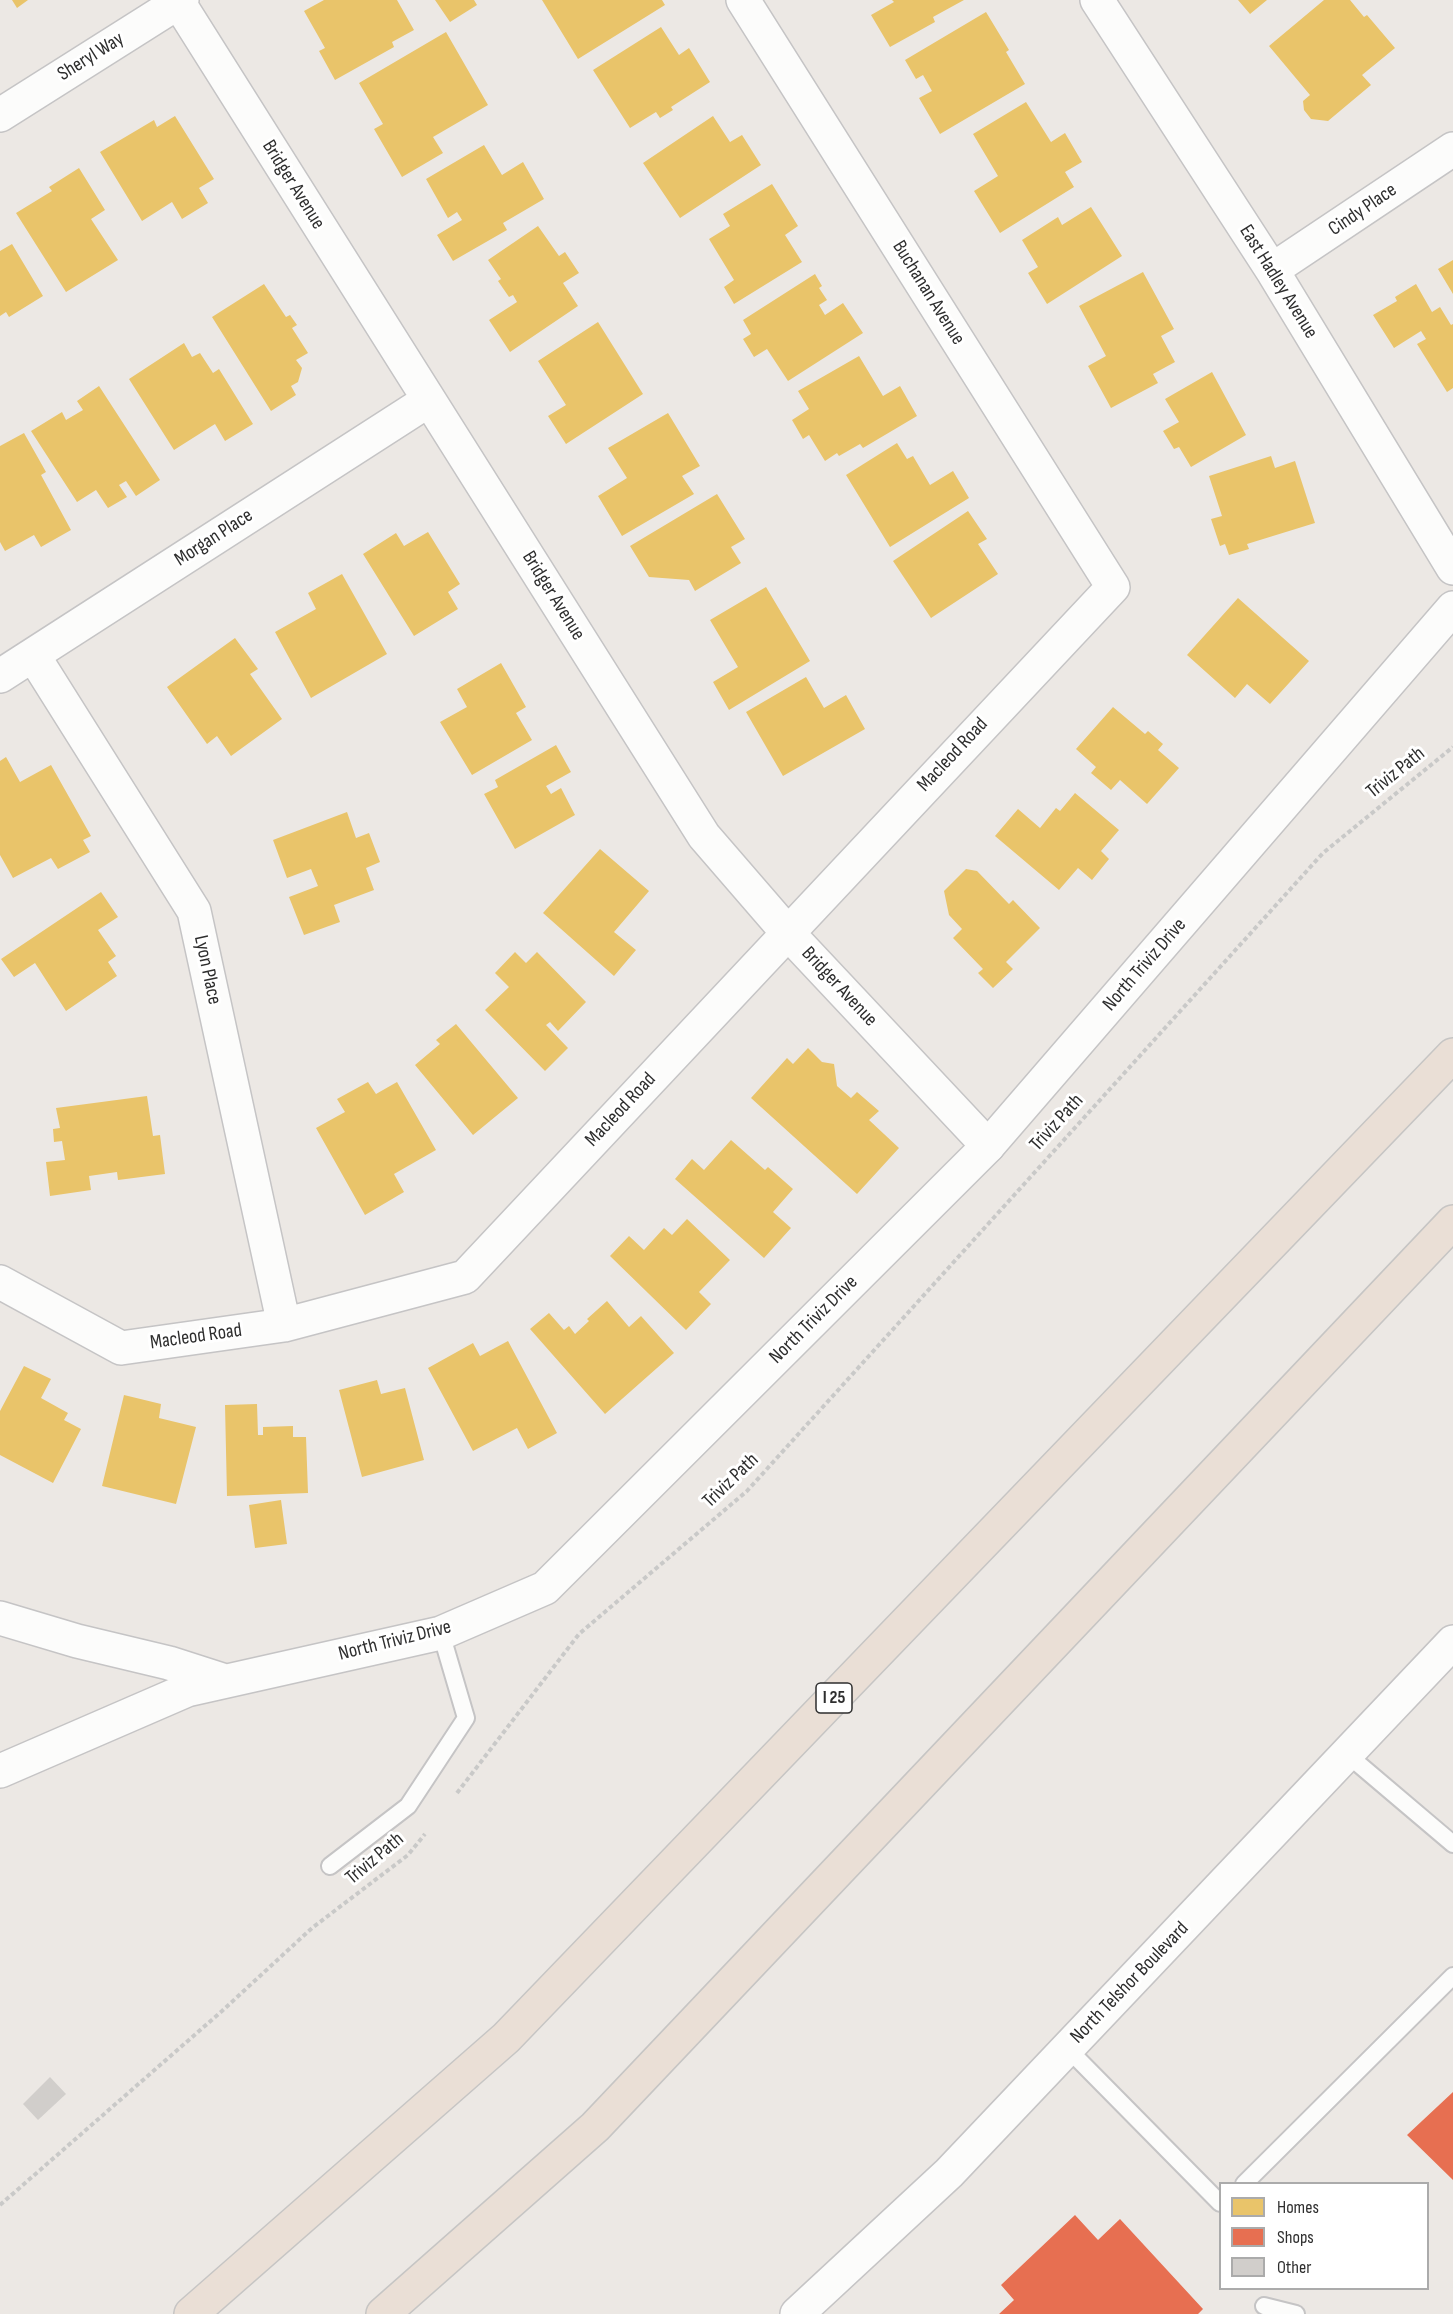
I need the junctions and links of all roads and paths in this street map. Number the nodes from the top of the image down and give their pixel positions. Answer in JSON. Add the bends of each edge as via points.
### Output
{"nodes":[{"id":1,"x":743,"y":0,"type":"edge"},
{"id":2,"x":1097,"y":0,"type":"edge"},
{"id":3,"x":179,"y":1,"type":"edge"},
{"id":4,"x":0,"y":115,"type":"edge"},
{"id":5,"x":1453,"y":149,"type":"edge"},
{"id":6,"x":1272,"y":270,"type":"junction"},
{"id":7,"x":429,"y":400,"type":"junction"},
{"id":8,"x":1453,"y":568,"type":"edge"},
{"id":9,"x":1113,"y":586,"type":"joint"},
{"id":10,"x":1453,"y":608,"type":"edge"},
{"id":11,"x":33,"y":655,"type":"junction"},
{"id":12,"x":0,"y":676,"type":"edge"},
{"id":13,"x":1453,"y":747,"type":"edge"},
{"id":14,"x":787,"y":932,"type":"junction"},
{"id":15,"x":1453,"y":1055,"type":"edge"},
{"id":16,"x":988,"y":1146,"type":"junction"},
{"id":17,"x":1453,"y":1222,"type":"edge"},
{"id":18,"x":0,"y":1282,"type":"edge"},
{"id":19,"x":284,"y":1325,"type":"junction"},
{"id":20,"x":0,"y":1618,"type":"edge"},
{"id":21,"x":441,"y":1633,"type":"junction"},
{"id":22,"x":1453,"y":1642,"type":"edge"},
{"id":23,"x":225,"y":1682,"type":"junction"},
{"id":24,"x":1348,"y":1755,"type":"junction"},
{"id":25,"x":0,"y":1770,"type":"edge"},
{"id":26,"x":451,"y":1800,"type":"dead end"},
{"id":27,"x":430,"y":1828,"type":"dead end"},
{"id":28,"x":1453,"y":1844,"type":"edge"},
{"id":29,"x":330,"y":1866,"type":"dead end"},
{"id":30,"x":1453,"y":1976,"type":"edge"},
{"id":31,"x":1068,"y":2049,"type":"junction"},
{"id":32,"x":1246,"y":2182,"type":"edge"},
{"id":33,"x":1219,"y":2202,"type":"edge"},
{"id":34,"x":0,"y":2205,"type":"edge"},
{"id":35,"x":1266,"y":2290,"type":"edge"},
{"id":36,"x":1263,"y":2310,"type":"edge"},
{"id":37,"x":191,"y":2314,"type":"edge"},
{"id":38,"x":383,"y":2314,"type":"edge"},
{"id":39,"x":797,"y":2314,"type":"edge"},
{"id":40,"x":1296,"y":2314,"type":"edge"}],
"edges":[{"from":1,"to":9,"type":"street","name":"Buchanan Avenue"},
{"from":2,"to":6,"type":"street","name":"East Hadley Avenue"},
{"from":3,"to":4,"type":"street","name":"Sheryl Way"},
{"from":3,"to":7,"type":"street","name":"Bridger Avenue"},
{"from":5,"to":6,"type":"street","name":"Cindy Place"},
{"from":6,"to":8,"type":"street","name":"East Hadley Avenue"},
{"from":7,"to":11,"type":"street","name":"Morgan Place"},
{"from":7,"to":14,"type":"street","name":"Bridger Avenue","via":[[704,836]]},
{"from":9,"to":14,"type":"street","name":"Macleod Road"},
{"from":10,"to":16,"type":"street","name":"North Triviz Drive"},
{"from":11,"to":12,"type":"street","name":"Morgan Place"},
{"from":11,"to":19,"type":"street","name":"Lyon Place","via":[[194,911]]},
{"from":13,"to":26,"type":"path","name":"Triviz Path","via":[[1323,853],[747,1491],[579,1634]]},
{"from":14,"to":16,"type":"street","name":"Bridger Avenue"},
{"from":14,"to":19,"type":"street","name":"Macleod Road","via":[[465,1276]]},
{"from":15,"to":37,"type":"highway","number":"I 25","via":[[506,2038]]},
{"from":16,"to":21,"type":"street","name":"North Triviz Drive","via":[[545,1588]]},
{"from":17,"to":38,"type":"highway","via":[[596,2127]]},
{"from":18,"to":19,"type":"street","name":"Macleod Road","via":[[121,1348]]},
{"from":20,"to":23,"type":"street","via":[[169,1662]]},
{"from":21,"to":23,"type":"street","name":"North Triviz Drive"},
{"from":21,"to":29,"type":"lane","via":[[466,1718],[408,1806]]},
{"from":22,"to":24,"type":"street","name":"North Telshor Boulevard"},
{"from":23,"to":25,"type":"street","name":"North Triviz Drive","via":[[187,1690]]},
{"from":24,"to":28,"type":"lane"},
{"from":24,"to":31,"type":"street","name":"North Telshor Boulevard"},
{"from":27,"to":34,"type":"path","name":"Triviz Path","via":[[408,1856],[312,1928]]},
{"from":30,"to":32,"type":"lane"},
{"from":31,"to":33,"type":"lane"},
{"from":31,"to":39,"type":"street","name":"North Telshor Boulevard","via":[[949,2173]]},
{"from":35,"to":36,"type":"lane"},
{"from":36,"to":40,"type":"lane"}]}
